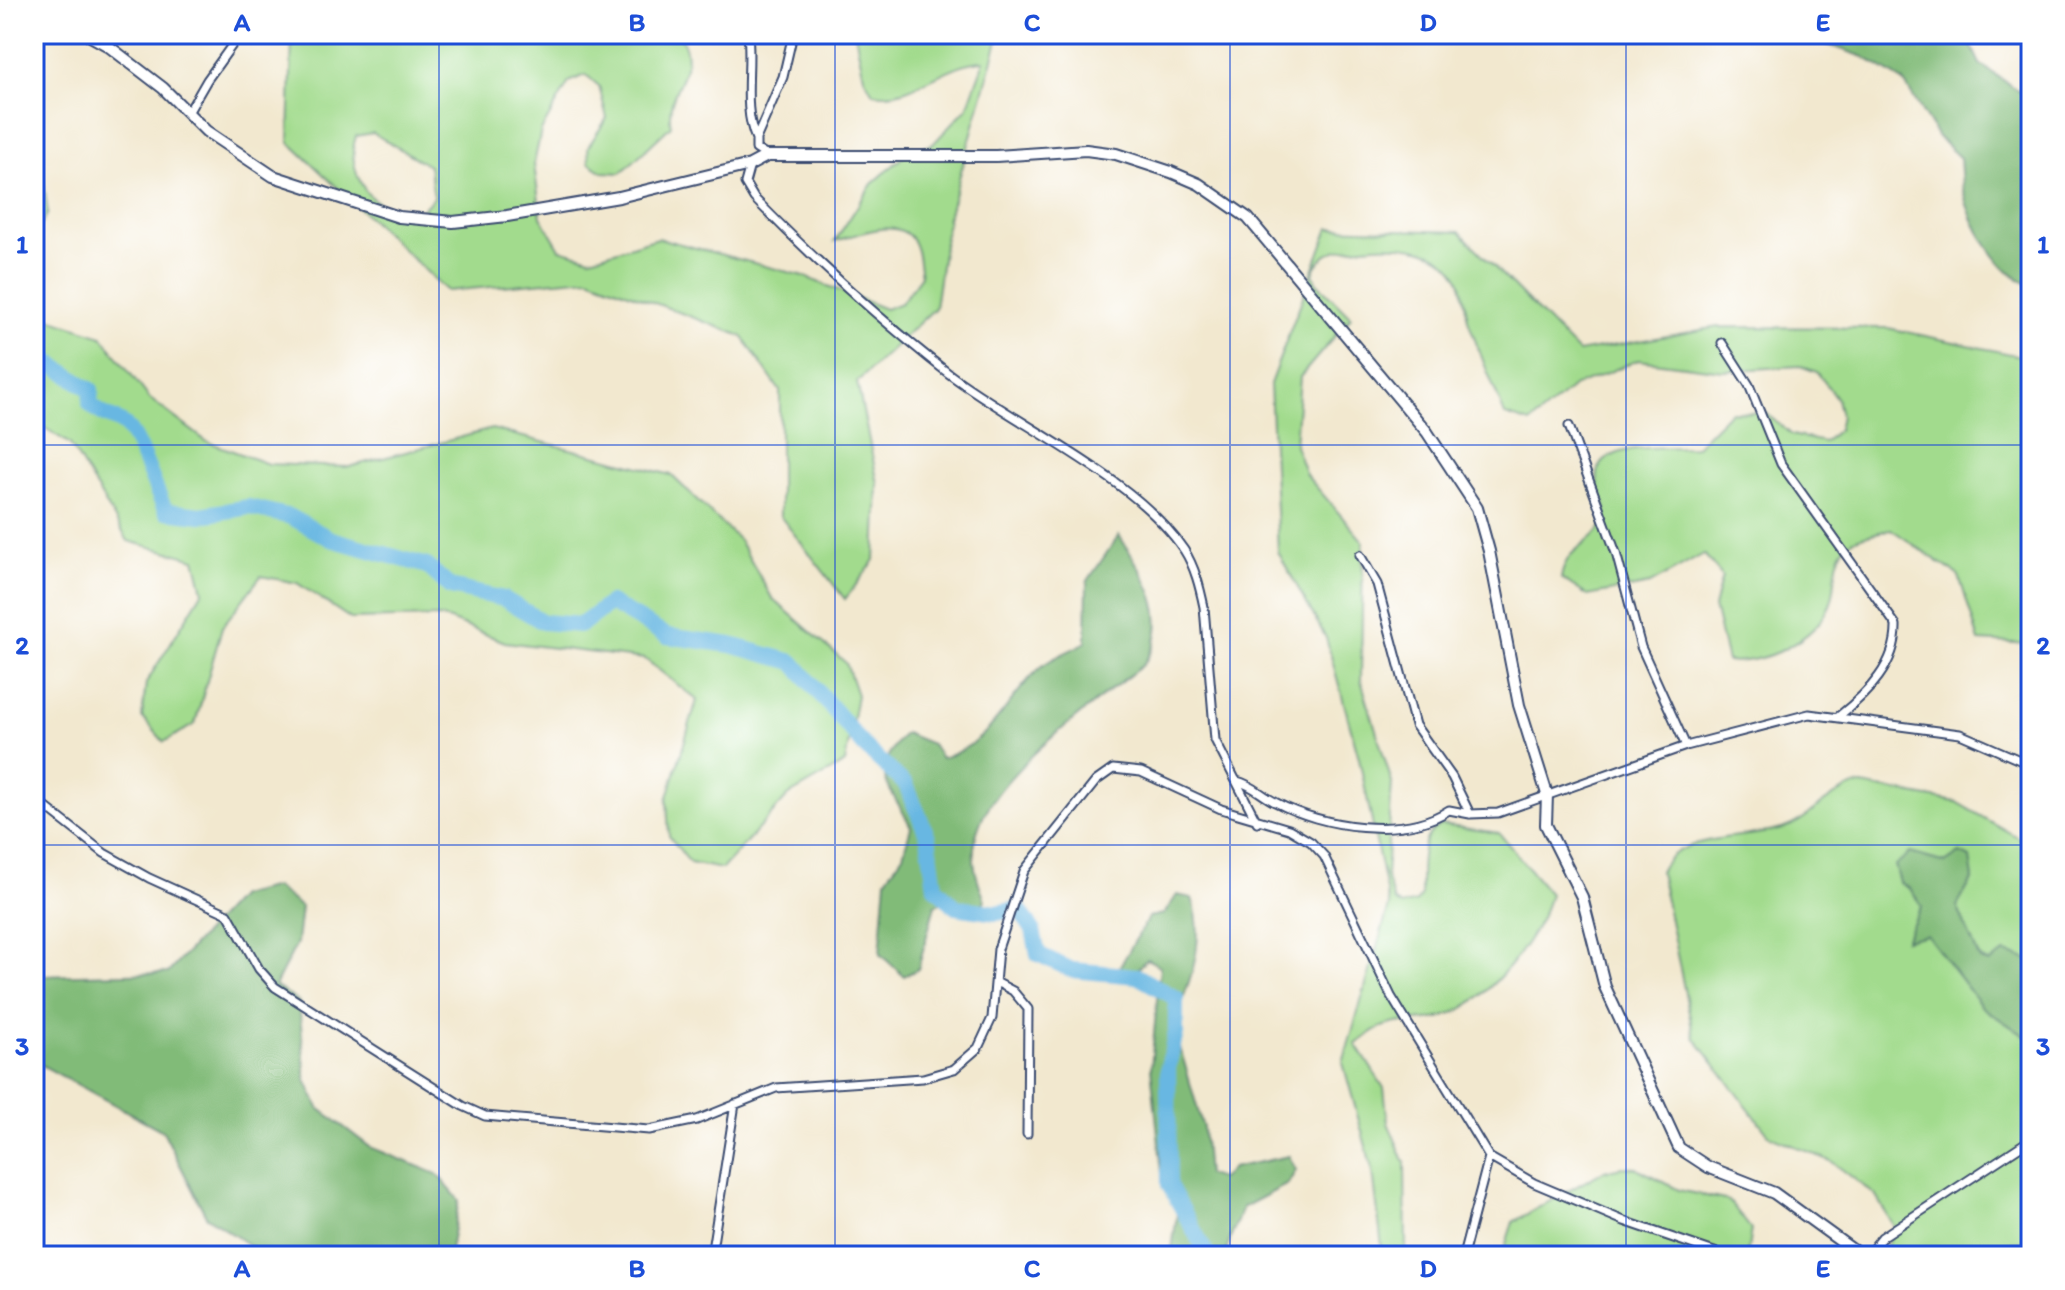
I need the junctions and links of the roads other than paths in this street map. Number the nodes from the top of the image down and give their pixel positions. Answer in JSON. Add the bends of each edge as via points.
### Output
{"nodes":[{"id":1,"x":87,"y":34,"type":"edge"},
{"id":2,"x":240,"y":34,"type":"edge"},
{"id":3,"x":748,"y":34,"type":"edge"},
{"id":4,"x":793,"y":34,"type":"edge"},
{"id":5,"x":188,"y":113,"type":"junction"},
{"id":6,"x":756,"y":139,"type":"junction"},
{"id":7,"x":767,"y":156,"type":"junction"},
{"id":8,"x":750,"y":165,"type":"junction"},
{"id":9,"x":1722,"y":343,"type":"dead end"},
{"id":10,"x":1569,"y":426,"type":"dead end"},
{"id":11,"x":1360,"y":555,"type":"dead end"},
{"id":12,"x":1839,"y":716,"type":"junction"},
{"id":13,"x":1686,"y":746,"type":"junction"},
{"id":14,"x":2031,"y":765,"type":"edge"},
{"id":15,"x":1237,"y":781,"type":"junction"},
{"id":16,"x":1547,"y":794,"type":"junction"},
{"id":17,"x":34,"y":798,"type":"edge"},
{"id":18,"x":1470,"y":814,"type":"junction"},
{"id":19,"x":1257,"y":822,"type":"junction"},
{"id":20,"x":996,"y":982,"type":"junction"},
{"id":21,"x":735,"y":1104,"type":"junction"},
{"id":22,"x":1027,"y":1134,"type":"dead end"},
{"id":23,"x":2031,"y":1139,"type":"edge"},
{"id":24,"x":1489,"y":1157,"type":"junction"},
{"id":25,"x":711,"y":1256,"type":"edge"},
{"id":26,"x":1463,"y":1256,"type":"edge"},
{"id":27,"x":1726,"y":1256,"type":"edge"},
{"id":28,"x":1864,"y":1256,"type":"edge"}],
"edges":[{"from":1,"to":5,"type":"street"},
{"from":2,"to":5,"type":"street"},
{"from":3,"to":6,"type":"street"},
{"from":4,"to":6,"type":"street","via":[[783,77]]},
{"from":5,"to":8,"type":"street","via":[[273,176],[370,209],[422,220],[521,214]]},
{"from":6,"to":7,"type":"street","via":[[756,149]]},
{"from":7,"to":8,"type":"street"},
{"from":7,"to":16,"type":"street","via":[[996,156],[1086,150],[1143,161],[1199,184],[1248,218],[1427,432],[1477,508],[1519,705]]},
{"from":8,"to":15,"type":"street","via":[[745,183],[754,198],[869,308],[1000,412],[1137,500],[1180,545],[1204,607],[1215,740]]},
{"from":9,"to":12,"type":"street","via":[[1749,385],[1781,464],[1896,625],[1897,645],[1883,671]]},
{"from":10,"to":13,"type":"street","via":[[1616,553],[1641,647]]},
{"from":11,"to":18,"type":"street","via":[[1377,584],[1415,725],[1452,777]]},
{"from":12,"to":13,"type":"street","via":[[1809,714]]},
{"from":12,"to":14,"type":"street","via":[[1960,734]]},
{"from":13,"to":16,"type":"street"},
{"from":15,"to":18,"type":"street","via":[[1305,814],[1357,826],[1432,821],[1449,810]]},
{"from":15,"to":19,"type":"street"},
{"from":16,"to":18,"type":"street","via":[[1498,813]]},
{"from":16,"to":28,"type":"street","via":[[1546,825],[1582,897],[1605,987],[1679,1148],[1708,1167],[1774,1193]]},
{"from":17,"to":21,"type":"street","via":[[104,853],[228,914],[275,987],[485,1116],[649,1130],[697,1120]]},
{"from":19,"to":20,"type":"street","via":[[1141,772],[1106,772],[1024,871],[998,949]]},
{"from":19,"to":24,"type":"street","via":[[1289,829],[1324,856],[1391,996]]},
{"from":20,"to":21,"type":"street","via":[[985,1035],[954,1069],[923,1078],[776,1088]]},
{"from":20,"to":22,"type":"street","via":[[1013,991],[1028,1009]]},
{"from":21,"to":25,"type":"street"},
{"from":23,"to":28,"type":"street","via":[[1882,1237]]},
{"from":24,"to":26,"type":"street"},
{"from":24,"to":27,"type":"street","via":[[1534,1183],[1624,1221]]}]}
